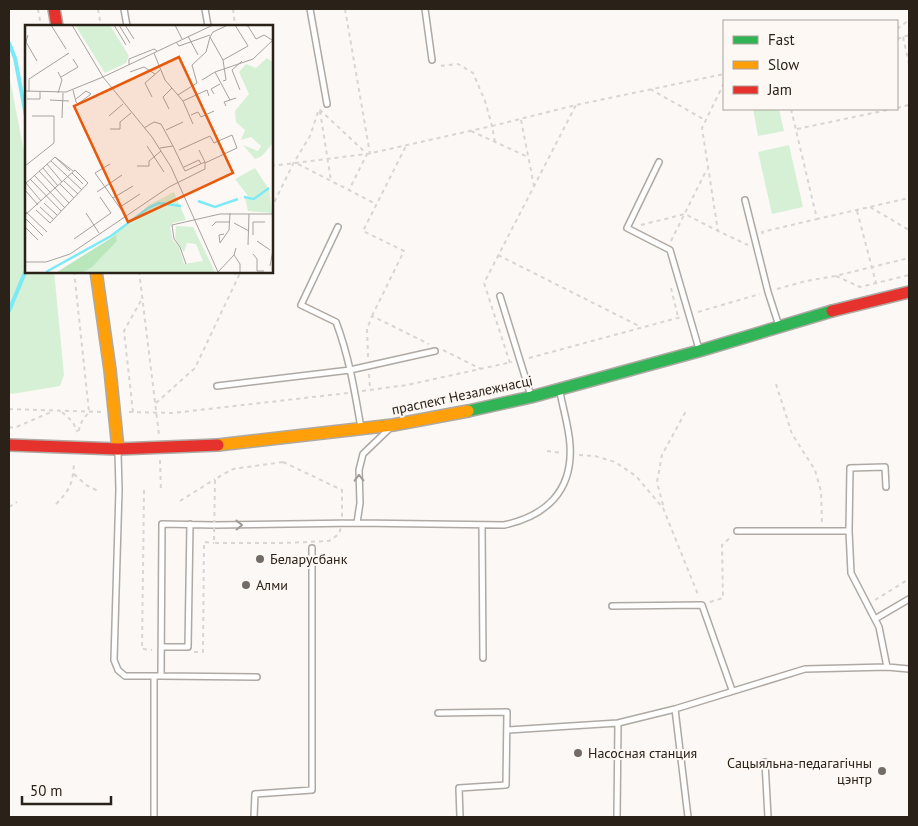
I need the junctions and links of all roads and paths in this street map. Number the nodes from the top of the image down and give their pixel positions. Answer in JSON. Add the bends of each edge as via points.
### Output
{"nodes":[{"id":1,"x":38,"y":9,"type":"edge"},
{"id":2,"x":54,"y":9,"type":"edge"},
{"id":3,"x":98,"y":9,"type":"edge"},
{"id":4,"x":124,"y":9,"type":"edge"},
{"id":5,"x":205,"y":9,"type":"edge"},
{"id":6,"x":232,"y":9,"type":"edge"},
{"id":7,"x":310,"y":9,"type":"edge"},
{"id":8,"x":345,"y":9,"type":"edge"},
{"id":9,"x":425,"y":9,"type":"edge"},
{"id":10,"x":909,"y":20,"type":"edge"},
{"id":11,"x":41,"y":25,"type":"edge"},
{"id":12,"x":57,"y":25,"type":"edge"},
{"id":13,"x":101,"y":25,"type":"edge"},
{"id":14,"x":127,"y":25,"type":"edge"},
{"id":15,"x":208,"y":25,"type":"edge"},
{"id":16,"x":236,"y":25,"type":"edge"},
{"id":17,"x":898,"y":27,"type":"edge"},
{"id":18,"x":909,"y":35,"type":"edge"},
{"id":19,"x":903,"y":37,"type":"junction"},
{"id":20,"x":898,"y":39,"type":"edge"},
{"id":21,"x":432,"y":60,"type":"dead end"},
{"id":22,"x":909,"y":64,"type":"edge"},
{"id":23,"x":437,"y":66,"type":"dead end"},
{"id":24,"x":723,"y":74,"type":"edge"},
{"id":25,"x":723,"y":85,"type":"edge"},
{"id":26,"x":650,"y":89,"type":"junction"},
{"id":27,"x":327,"y":104,"type":"dead end"},
{"id":28,"x":576,"y":105,"type":"junction"},
{"id":29,"x":791,"y":110,"type":"edge"},
{"id":30,"x":887,"y":110,"type":"edge"},
{"id":31,"x":521,"y":120,"type":"junction"},
{"id":32,"x":706,"y":120,"type":"junction"},
{"id":33,"x":492,"y":126,"type":"junction"},
{"id":34,"x":796,"y":129,"type":"junction"},
{"id":35,"x":471,"y":131,"type":"junction"},
{"id":36,"x":495,"y":142,"type":"junction"},
{"id":37,"x":406,"y":146,"type":"junction"},
{"id":38,"x":368,"y":154,"type":"junction"},
{"id":39,"x":528,"y":158,"type":"junction"},
{"id":40,"x":659,"y":162,"type":"dead end"},
{"id":41,"x":293,"y":164,"type":"junction"},
{"id":42,"x":298,"y":164,"type":"junction"},
{"id":43,"x":272,"y":166,"type":"edge"},
{"id":44,"x":708,"y":168,"type":"junction"},
{"id":45,"x":534,"y":186,"type":"junction"},
{"id":46,"x":349,"y":190,"type":"junction"},
{"id":47,"x":909,"y":198,"type":"edge"},
{"id":48,"x":745,"y":200,"type":"dead end"},
{"id":49,"x":376,"y":204,"type":"junction"},
{"id":50,"x":272,"y":207,"type":"edge"},
{"id":51,"x":870,"y":207,"type":"junction"},
{"id":52,"x":856,"y":210,"type":"junction"},
{"id":53,"x":685,"y":214,"type":"junction"},
{"id":54,"x":817,"y":219,"type":"junction"},
{"id":55,"x":338,"y":227,"type":"dead end"},
{"id":56,"x":627,"y":228,"type":"junction"},
{"id":57,"x":718,"y":230,"type":"junction"},
{"id":58,"x":909,"y":230,"type":"edge"},
{"id":59,"x":765,"y":242,"type":"dead end"},
{"id":60,"x":751,"y":246,"type":"dead end"},
{"id":61,"x":668,"y":249,"type":"junction"},
{"id":62,"x":498,"y":255,"type":"junction"},
{"id":63,"x":909,"y":258,"type":"edge"},
{"id":64,"x":872,"y":267,"type":"junction"},
{"id":65,"x":74,"y":272,"type":"edge"},
{"id":66,"x":96,"y":272,"type":"edge"},
{"id":67,"x":139,"y":272,"type":"edge"},
{"id":68,"x":235,"y":272,"type":"edge"},
{"id":69,"x":241,"y":272,"type":"edge"},
{"id":70,"x":909,"y":275,"type":"edge"},
{"id":71,"x":836,"y":276,"type":"junction"},
{"id":72,"x":237,"y":280,"type":"junction"},
{"id":73,"x":670,"y":283,"type":"dead end"},
{"id":74,"x":876,"y":283,"type":"junction"},
{"id":75,"x":768,"y":292,"type":"junction"},
{"id":76,"x":909,"y":292,"type":"edge"},
{"id":77,"x":143,"y":296,"type":"junction"},
{"id":78,"x":500,"y":296,"type":"dead end"},
{"id":79,"x":689,"y":314,"type":"junction"},
{"id":80,"x":372,"y":316,"type":"junction"},
{"id":81,"x":678,"y":317,"type":"junction"},
{"id":82,"x":780,"y":327,"type":"junction"},
{"id":83,"x":642,"y":328,"type":"junction"},
{"id":84,"x":431,"y":344,"type":"dead end"},
{"id":85,"x":437,"y":350,"type":"joint"},
{"id":86,"x":699,"y":351,"type":"junction"},
{"id":87,"x":520,"y":360,"type":"junction"},
{"id":88,"x":510,"y":363,"type":"junction"},
{"id":89,"x":369,"y":366,"type":"junction"},
{"id":90,"x":481,"y":369,"type":"junction"},
{"id":91,"x":350,"y":370,"type":"junction"},
{"id":92,"x":776,"y":384,"type":"dead end"},
{"id":93,"x":217,"y":386,"type":"dead end"},
{"id":94,"x":559,"y":389,"type":"junction"},
{"id":95,"x":370,"y":390,"type":"junction"},
{"id":96,"x":354,"y":392,"type":"junction"},
{"id":97,"x":531,"y":397,"type":"junction"},
{"id":98,"x":156,"y":403,"type":"junction"},
{"id":99,"x":9,"y":409,"type":"edge"},
{"id":100,"x":687,"y":409,"type":"dead end"},
{"id":101,"x":51,"y":412,"type":"junction"},
{"id":102,"x":61,"y":412,"type":"junction"},
{"id":103,"x":89,"y":412,"type":"junction"},
{"id":104,"x":114,"y":412,"type":"junction"},
{"id":105,"x":133,"y":412,"type":"junction"},
{"id":106,"x":157,"y":412,"type":"junction"},
{"id":107,"x":393,"y":425,"type":"junction"},
{"id":108,"x":9,"y":427,"type":"edge"},
{"id":109,"x":361,"y":428,"type":"junction"},
{"id":110,"x":77,"y":432,"type":"junction"},
{"id":111,"x":9,"y":445,"type":"edge"},
{"id":112,"x":75,"y":448,"type":"junction"},
{"id":113,"x":160,"y":448,"type":"junction"},
{"id":114,"x":118,"y":449,"type":"junction"},
{"id":115,"x":547,"y":451,"type":"dead end"},
{"id":116,"x":570,"y":454,"type":"junction"},
{"id":117,"x":73,"y":474,"type":"junction"},
{"id":118,"x":215,"y":479,"type":"junction"},
{"id":119,"x":886,"y":486,"type":"dead end"},
{"id":120,"x":98,"y":491,"type":"dead end"},
{"id":121,"x":160,"y":492,"type":"dead end"},
{"id":122,"x":180,"y":501,"type":"dead end"},
{"id":123,"x":18,"y":502,"type":"dead end"},
{"id":124,"x":56,"y":504,"type":"dead end"},
{"id":125,"x":9,"y":508,"type":"edge"},
{"id":126,"x":663,"y":508,"type":"junction"},
{"id":127,"x":357,"y":523,"type":"junction"},
{"id":128,"x":190,"y":524,"type":"junction"},
{"id":129,"x":342,"y":524,"type":"junction"},
{"id":130,"x":214,"y":525,"type":"junction"},
{"id":131,"x":482,"y":525,"type":"junction"},
{"id":132,"x":737,"y":531,"type":"joint"},
{"id":133,"x":822,"y":531,"type":"junction"},
{"id":134,"x":849,"y":531,"type":"junction"},
{"id":135,"x":312,"y":548,"type":"dead end"},
{"id":136,"x":909,"y":579,"type":"edge"},
{"id":137,"x":909,"y":599,"type":"edge"},
{"id":138,"x":702,"y":605,"type":"junction"},
{"id":139,"x":867,"y":605,"type":"junction"},
{"id":140,"x":612,"y":606,"type":"dead end"},
{"id":141,"x":875,"y":619,"type":"junction"},
{"id":142,"x":162,"y":647,"type":"junction"},
{"id":143,"x":483,"y":658,"type":"dead end"},
{"id":144,"x":887,"y":667,"type":"junction"},
{"id":145,"x":909,"y":669,"type":"edge"},
{"id":146,"x":154,"y":676,"type":"junction"},
{"id":147,"x":161,"y":676,"type":"junction"},
{"id":148,"x":257,"y":677,"type":"dead end"},
{"id":149,"x":732,"y":690,"type":"junction"},
{"id":150,"x":675,"y":709,"type":"junction"},
{"id":151,"x":438,"y":714,"type":"dead end"},
{"id":152,"x":618,"y":723,"type":"junction"},
{"id":153,"x":508,"y":730,"type":"junction"},
{"id":154,"x":766,"y":762,"type":"dead end"},
{"id":155,"x":154,"y":817,"type":"edge"},
{"id":156,"x":254,"y":817,"type":"edge"},
{"id":157,"x":460,"y":817,"type":"edge"},
{"id":158,"x":617,"y":817,"type":"edge"},
{"id":159,"x":688,"y":817,"type":"edge"},
{"id":160,"x":768,"y":817,"type":"edge"}],
"edges":[{"from":1,"to":11,"type":"path"},
{"from":2,"to":12,"type":"main road"},
{"from":3,"to":13,"type":"path"},
{"from":4,"to":14,"type":"lane"},
{"from":5,"to":15,"type":"lane"},
{"from":6,"to":16,"type":"path"},
{"from":7,"to":27,"type":"lane"},
{"from":8,"to":38,"type":"path"},
{"from":9,"to":21,"type":"lane"},
{"from":10,"to":17,"type":"path"},
{"from":18,"to":19,"type":"path"},
{"from":19,"to":20,"type":"path"},
{"from":19,"to":22,"type":"path"},
{"from":23,"to":33,"type":"path","via":[[458,64],[472,73]]},
{"from":24,"to":26,"type":"path"},
{"from":25,"to":32,"type":"path"},
{"from":26,"to":28,"type":"path"},
{"from":26,"to":32,"type":"path"},
{"from":28,"to":31,"type":"path"},
{"from":28,"to":45,"type":"path"},
{"from":29,"to":34,"type":"path"},
{"from":30,"to":34,"type":"path"},
{"from":31,"to":33,"type":"path"},
{"from":31,"to":39,"type":"path"},
{"from":32,"to":44,"type":"path","via":[[702,128]]},
{"from":33,"to":35,"type":"path"},
{"from":33,"to":36,"type":"path"},
{"from":34,"to":54,"type":"path"},
{"from":35,"to":36,"type":"path"},
{"from":35,"to":37,"type":"path"},
{"from":36,"to":39,"type":"path"},
{"from":37,"to":38,"type":"path"},
{"from":37,"to":49,"type":"path"},
{"from":38,"to":41,"type":"path","via":[[319,109],[310,136]]},
{"from":38,"to":42,"type":"path"},
{"from":38,"to":46,"type":"path"},
{"from":39,"to":45,"type":"path"},
{"from":40,"to":56,"type":"lane"},
{"from":41,"to":42,"type":"path"},
{"from":41,"to":43,"type":"path"},
{"from":41,"to":50,"type":"path"},
{"from":42,"to":46,"type":"path"},
{"from":44,"to":53,"type":"path"},
{"from":44,"to":57,"type":"path"},
{"from":45,"to":62,"type":"path"},
{"from":46,"to":49,"type":"path"},
{"from":47,"to":51,"type":"path"},
{"from":48,"to":75,"type":"lane"},
{"from":49,"to":80,"type":"path","via":[[363,230],[404,252]]},
{"from":51,"to":52,"type":"path"},
{"from":51,"to":58,"type":"path"},
{"from":52,"to":54,"type":"path"},
{"from":52,"to":64,"type":"path"},
{"from":53,"to":56,"type":"path"},
{"from":53,"to":57,"type":"path"},
{"from":53,"to":61,"type":"path"},
{"from":54,"to":59,"type":"path","via":[[762,232]]},
{"from":55,"to":91,"type":"lane","via":[[301,305],[336,322]]},
{"from":56,"to":61,"type":"lane"},
{"from":57,"to":60,"type":"path"},
{"from":61,"to":79,"type":"lane"},
{"from":62,"to":83,"type":"path"},
{"from":62,"to":88,"type":"path","via":[[484,283]]},
{"from":63,"to":64,"type":"path"},
{"from":64,"to":71,"type":"path"},
{"from":64,"to":74,"type":"path"},
{"from":65,"to":103,"type":"path"},
{"from":66,"to":104,"type":"main road"},
{"from":67,"to":77,"type":"path"},
{"from":68,"to":72,"type":"path"},
{"from":69,"to":72,"type":"path"},
{"from":70,"to":74,"type":"path"},
{"from":71,"to":74,"type":"path","via":[[860,287]]},
{"from":71,"to":75,"type":"path"},
{"from":72,"to":98,"type":"path","via":[[195,368]]},
{"from":73,"to":81,"type":"path"},
{"from":75,"to":79,"type":"path"},
{"from":75,"to":82,"type":"lane"},
{"from":76,"to":82,"type":"main road","name":"праспект Незалежнасці"},
{"from":77,"to":98,"type":"path"},
{"from":77,"to":105,"type":"path","via":[[124,331]]},
{"from":78,"to":87,"type":"lane"},
{"from":79,"to":81,"type":"path"},
{"from":79,"to":86,"type":"lane"},
{"from":80,"to":84,"type":"path"},
{"from":80,"to":89,"type":"path","via":[[367,329]]},
{"from":81,"to":83,"type":"path"},
{"from":82,"to":86,"type":"main road","name":"праспект Незалежнасці"},
{"from":83,"to":87,"type":"path"},
{"from":85,"to":89,"type":"lane"},
{"from":85,"to":90,"type":"path"},
{"from":86,"to":94,"type":"main road","name":"праспект Незалежнасці"},
{"from":87,"to":88,"type":"path"},
{"from":87,"to":97,"type":"lane"},
{"from":88,"to":90,"type":"path"},
{"from":89,"to":91,"type":"lane"},
{"from":89,"to":95,"type":"path"},
{"from":90,"to":95,"type":"path"},
{"from":91,"to":93,"type":"lane"},
{"from":91,"to":96,"type":"lane"},
{"from":92,"to":133,"type":"path","via":[[792,434],[815,470],[821,491]]},
{"from":94,"to":97,"type":"main road","name":"праспект Незалежнасці"},
{"from":94,"to":116,"type":"lane"},
{"from":95,"to":96,"type":"path"},
{"from":96,"to":106,"type":"path","via":[[173,413]]},
{"from":96,"to":109,"type":"lane"},
{"from":97,"to":107,"type":"main road","name":"праспект Незалежнасці"},
{"from":98,"to":106,"type":"path"},
{"from":99,"to":101,"type":"path"},
{"from":100,"to":126,"type":"path","via":[[662,455],[657,482]]},
{"from":101,"to":102,"type":"path"},
{"from":101,"to":108,"type":"path","via":[[14,428]]},
{"from":102,"to":103,"type":"path"},
{"from":102,"to":110,"type":"path","via":[[73,422]]},
{"from":103,"to":104,"type":"path"},
{"from":103,"to":110,"type":"path"},
{"from":104,"to":105,"type":"path"},
{"from":104,"to":114,"type":"main road"},
{"from":105,"to":106,"type":"path"},
{"from":106,"to":113,"type":"path"},
{"from":107,"to":109,"type":"main road","name":"праспект Незалежнасці"},
{"from":127,"to":107,"type":"lane","one_way":true,"via":[[359,470],[363,454]]},
{"from":109,"to":113,"type":"main road","name":"праспект Незалежнасці","via":[[227,446]]},
{"from":110,"to":112,"type":"path"},
{"from":111,"to":112,"type":"main road","name":"праспект Незалежнасці"},
{"from":112,"to":114,"type":"main road","name":"праспект Незалежнасці"},
{"from":112,"to":117,"type":"path"},
{"from":113,"to":114,"type":"main road","name":"праспект Незалежнасці"},
{"from":113,"to":121,"type":"path"},
{"from":114,"to":146,"type":"lane","via":[[114,660],[125,676]]},
{"from":115,"to":116,"type":"path"},
{"from":116,"to":126,"type":"path","via":[[615,462],[636,476]]},
{"from":116,"to":131,"type":"lane","via":[[570,466],[562,488],[550,505],[520,521]]},
{"from":117,"to":120,"type":"path"},
{"from":117,"to":124,"type":"path","via":[[68,491]]},
{"from":118,"to":122,"type":"path"},
{"from":118,"to":129,"type":"path","via":[[233,469],[283,462],[342,490]]},
{"from":118,"to":130,"type":"path"},
{"from":119,"to":134,"type":"lane","via":[[885,467],[850,468]]},
{"from":123,"to":125,"type":"path"},
{"from":126,"to":138,"type":"path"},
{"from":127,"to":129,"type":"lane"},
{"from":127,"to":131,"type":"lane"},
{"from":128,"to":130,"type":"lane"},
{"from":128,"to":142,"type":"lane","via":[[188,647]]},
{"from":128,"to":142,"type":"lane","via":[[162,524]]},
{"from":130,"to":129,"type":"lane","one_way":true},
{"from":129,"to":130,"type":"path","via":[[339,534],[329,541],[283,543],[214,542]]},
{"from":131,"to":143,"type":"lane"},
{"from":132,"to":133,"type":"lane"},
{"from":132,"to":138,"type":"path","via":[[722,546],[723,598]]},
{"from":133,"to":134,"type":"lane"},
{"from":134,"to":139,"type":"lane","via":[[851,573]]},
{"from":135,"to":156,"type":"lane","via":[[312,790],[255,794]]},
{"from":136,"to":139,"type":"path"},
{"from":137,"to":141,"type":"lane"},
{"from":138,"to":140,"type":"lane"},
{"from":138,"to":149,"type":"lane"},
{"from":139,"to":141,"type":"lane"},
{"from":141,"to":144,"type":"lane"},
{"from":142,"to":147,"type":"lane"},
{"from":144,"to":145,"type":"lane"},
{"from":144,"to":149,"type":"lane","via":[[805,669]]},
{"from":146,"to":147,"type":"lane"},
{"from":146,"to":155,"type":"lane"},
{"from":147,"to":148,"type":"lane"},
{"from":149,"to":150,"type":"lane"},
{"from":150,"to":152,"type":"lane"},
{"from":150,"to":159,"type":"lane"},
{"from":151,"to":153,"type":"lane","via":[[507,712]]},
{"from":152,"to":153,"type":"lane"},
{"from":152,"to":158,"type":"lane"},
{"from":153,"to":157,"type":"lane","via":[[506,785],[460,788]]},
{"from":154,"to":160,"type":"lane"}]}
